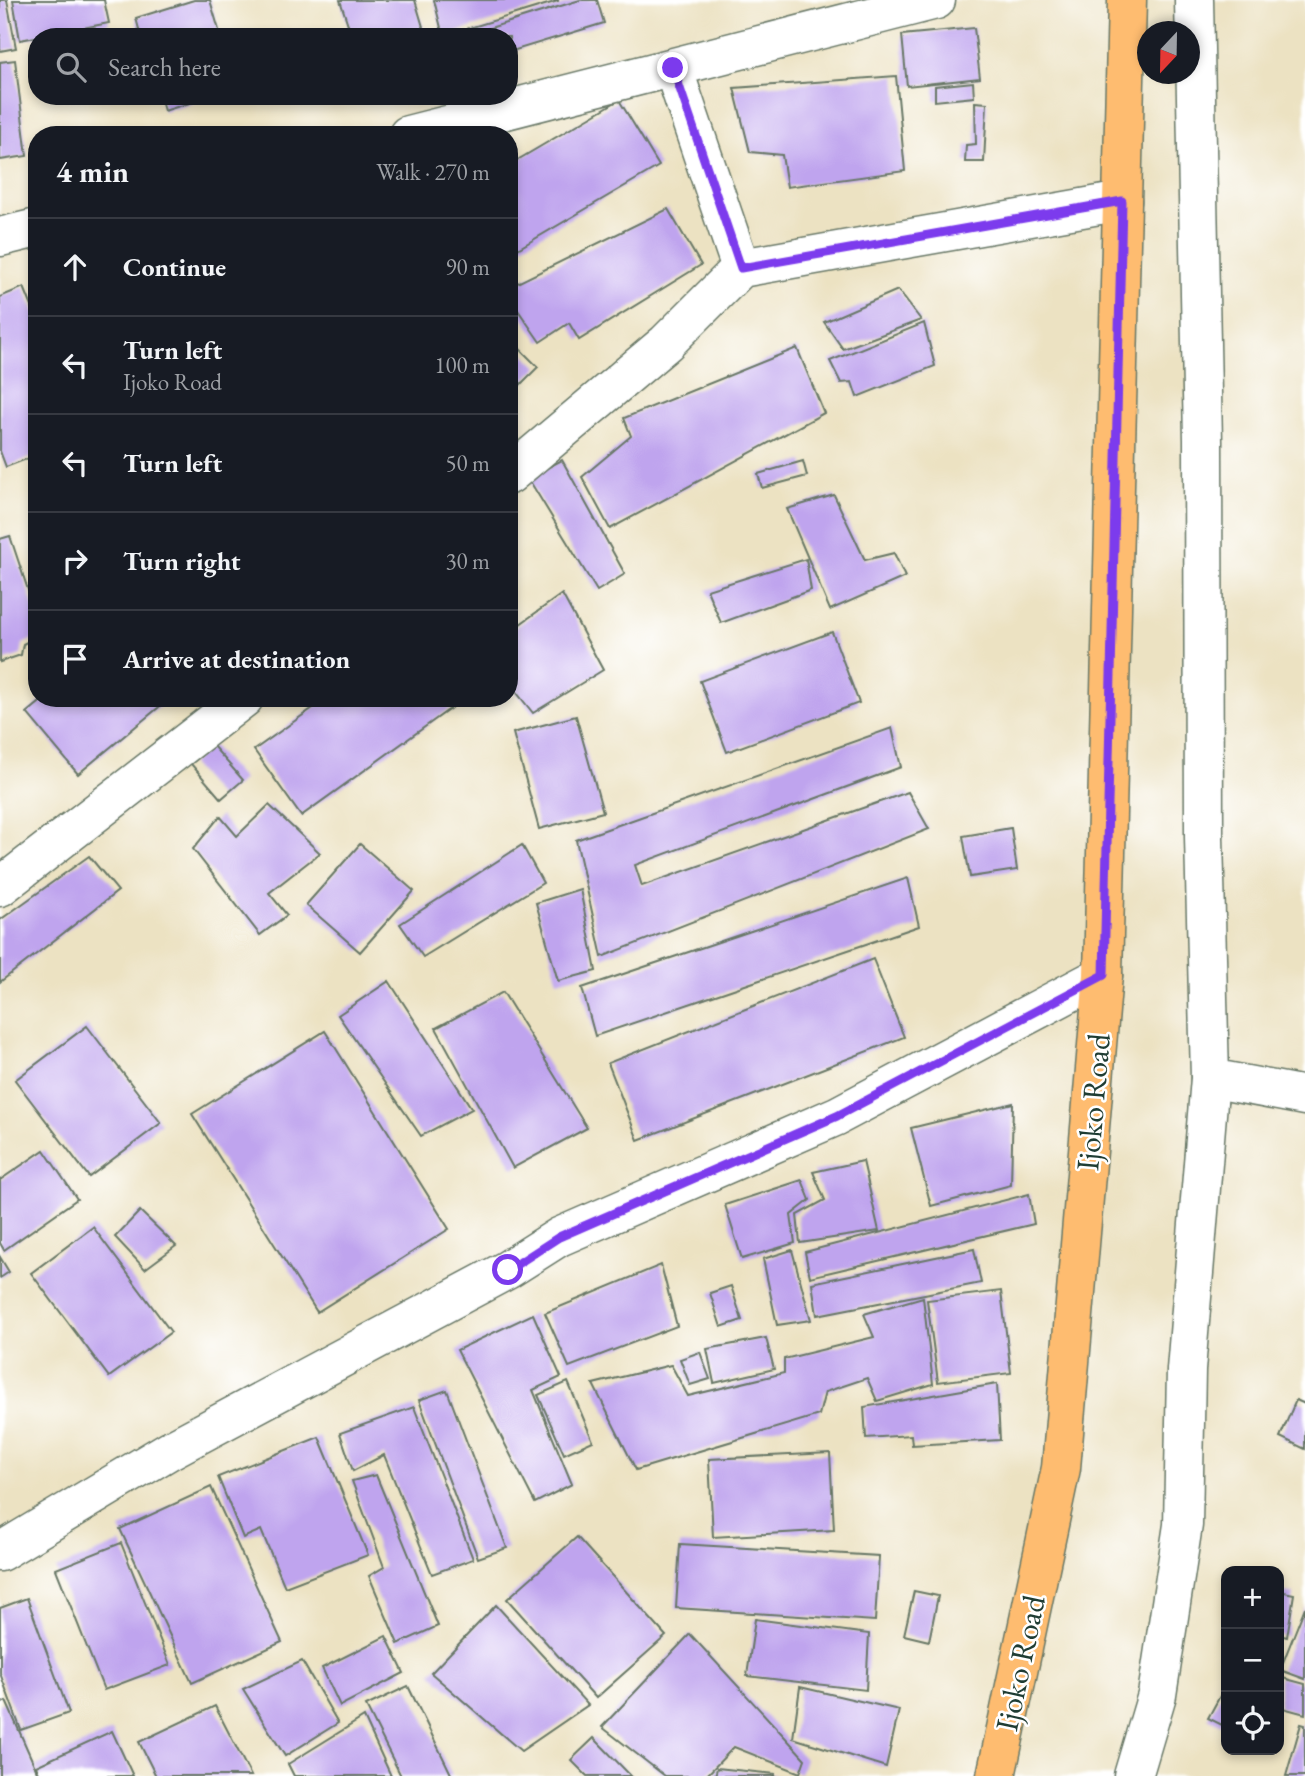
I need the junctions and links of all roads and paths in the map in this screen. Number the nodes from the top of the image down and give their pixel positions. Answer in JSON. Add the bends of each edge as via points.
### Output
{"nodes":[{"id":1,"x":936,"y":0,"type":"edge"},
{"id":2,"x":1127,"y":0,"type":"edge"},
{"id":3,"x":1194,"y":0,"type":"edge"},
{"id":4,"x":673,"y":68,"type":"junction"},
{"id":5,"x":444,"y":126,"type":"edge"},
{"id":6,"x":1122,"y":201,"type":"junction"},
{"id":7,"x":28,"y":230,"type":"edge"},
{"id":8,"x":0,"y":237,"type":"edge"},
{"id":9,"x":741,"y":268,"type":"junction"},
{"id":10,"x":518,"y":467,"type":"edge"},
{"id":11,"x":232,"y":707,"type":"edge"},
{"id":12,"x":0,"y":887,"type":"edge"},
{"id":13,"x":1104,"y":975,"type":"junction"},
{"id":14,"x":1210,"y":1078,"type":"junction"},
{"id":15,"x":1305,"y":1096,"type":"edge"},
{"id":16,"x":0,"y":1552,"type":"edge"},
{"id":17,"x":996,"y":1776,"type":"edge"},
{"id":18,"x":1133,"y":1776,"type":"edge"}],
"edges":[{"from":1,"to":4,"type":"street"},
{"from":2,"to":6,"type":"main road","name":"Ijoko Road"},
{"from":3,"to":14,"type":"street"},
{"from":4,"to":5,"type":"street"},
{"from":4,"to":9,"type":"street"},
{"from":6,"to":9,"type":"street"},
{"from":6,"to":13,"type":"main road","name":"Ijoko Road"},
{"from":7,"to":8,"type":"street"},
{"from":9,"to":10,"type":"street","via":[[666,343]]},
{"from":11,"to":12,"type":"street"},
{"from":13,"to":16,"type":"street","via":[[837,1116],[559,1237],[508,1270],[170,1450]]},
{"from":13,"to":17,"type":"main road","name":"Ijoko Road","via":[[1061,1468]]},
{"from":14,"to":15,"type":"street"},
{"from":14,"to":18,"type":"street","via":[[1186,1370],[1183,1525],[1157,1695]]}]}
